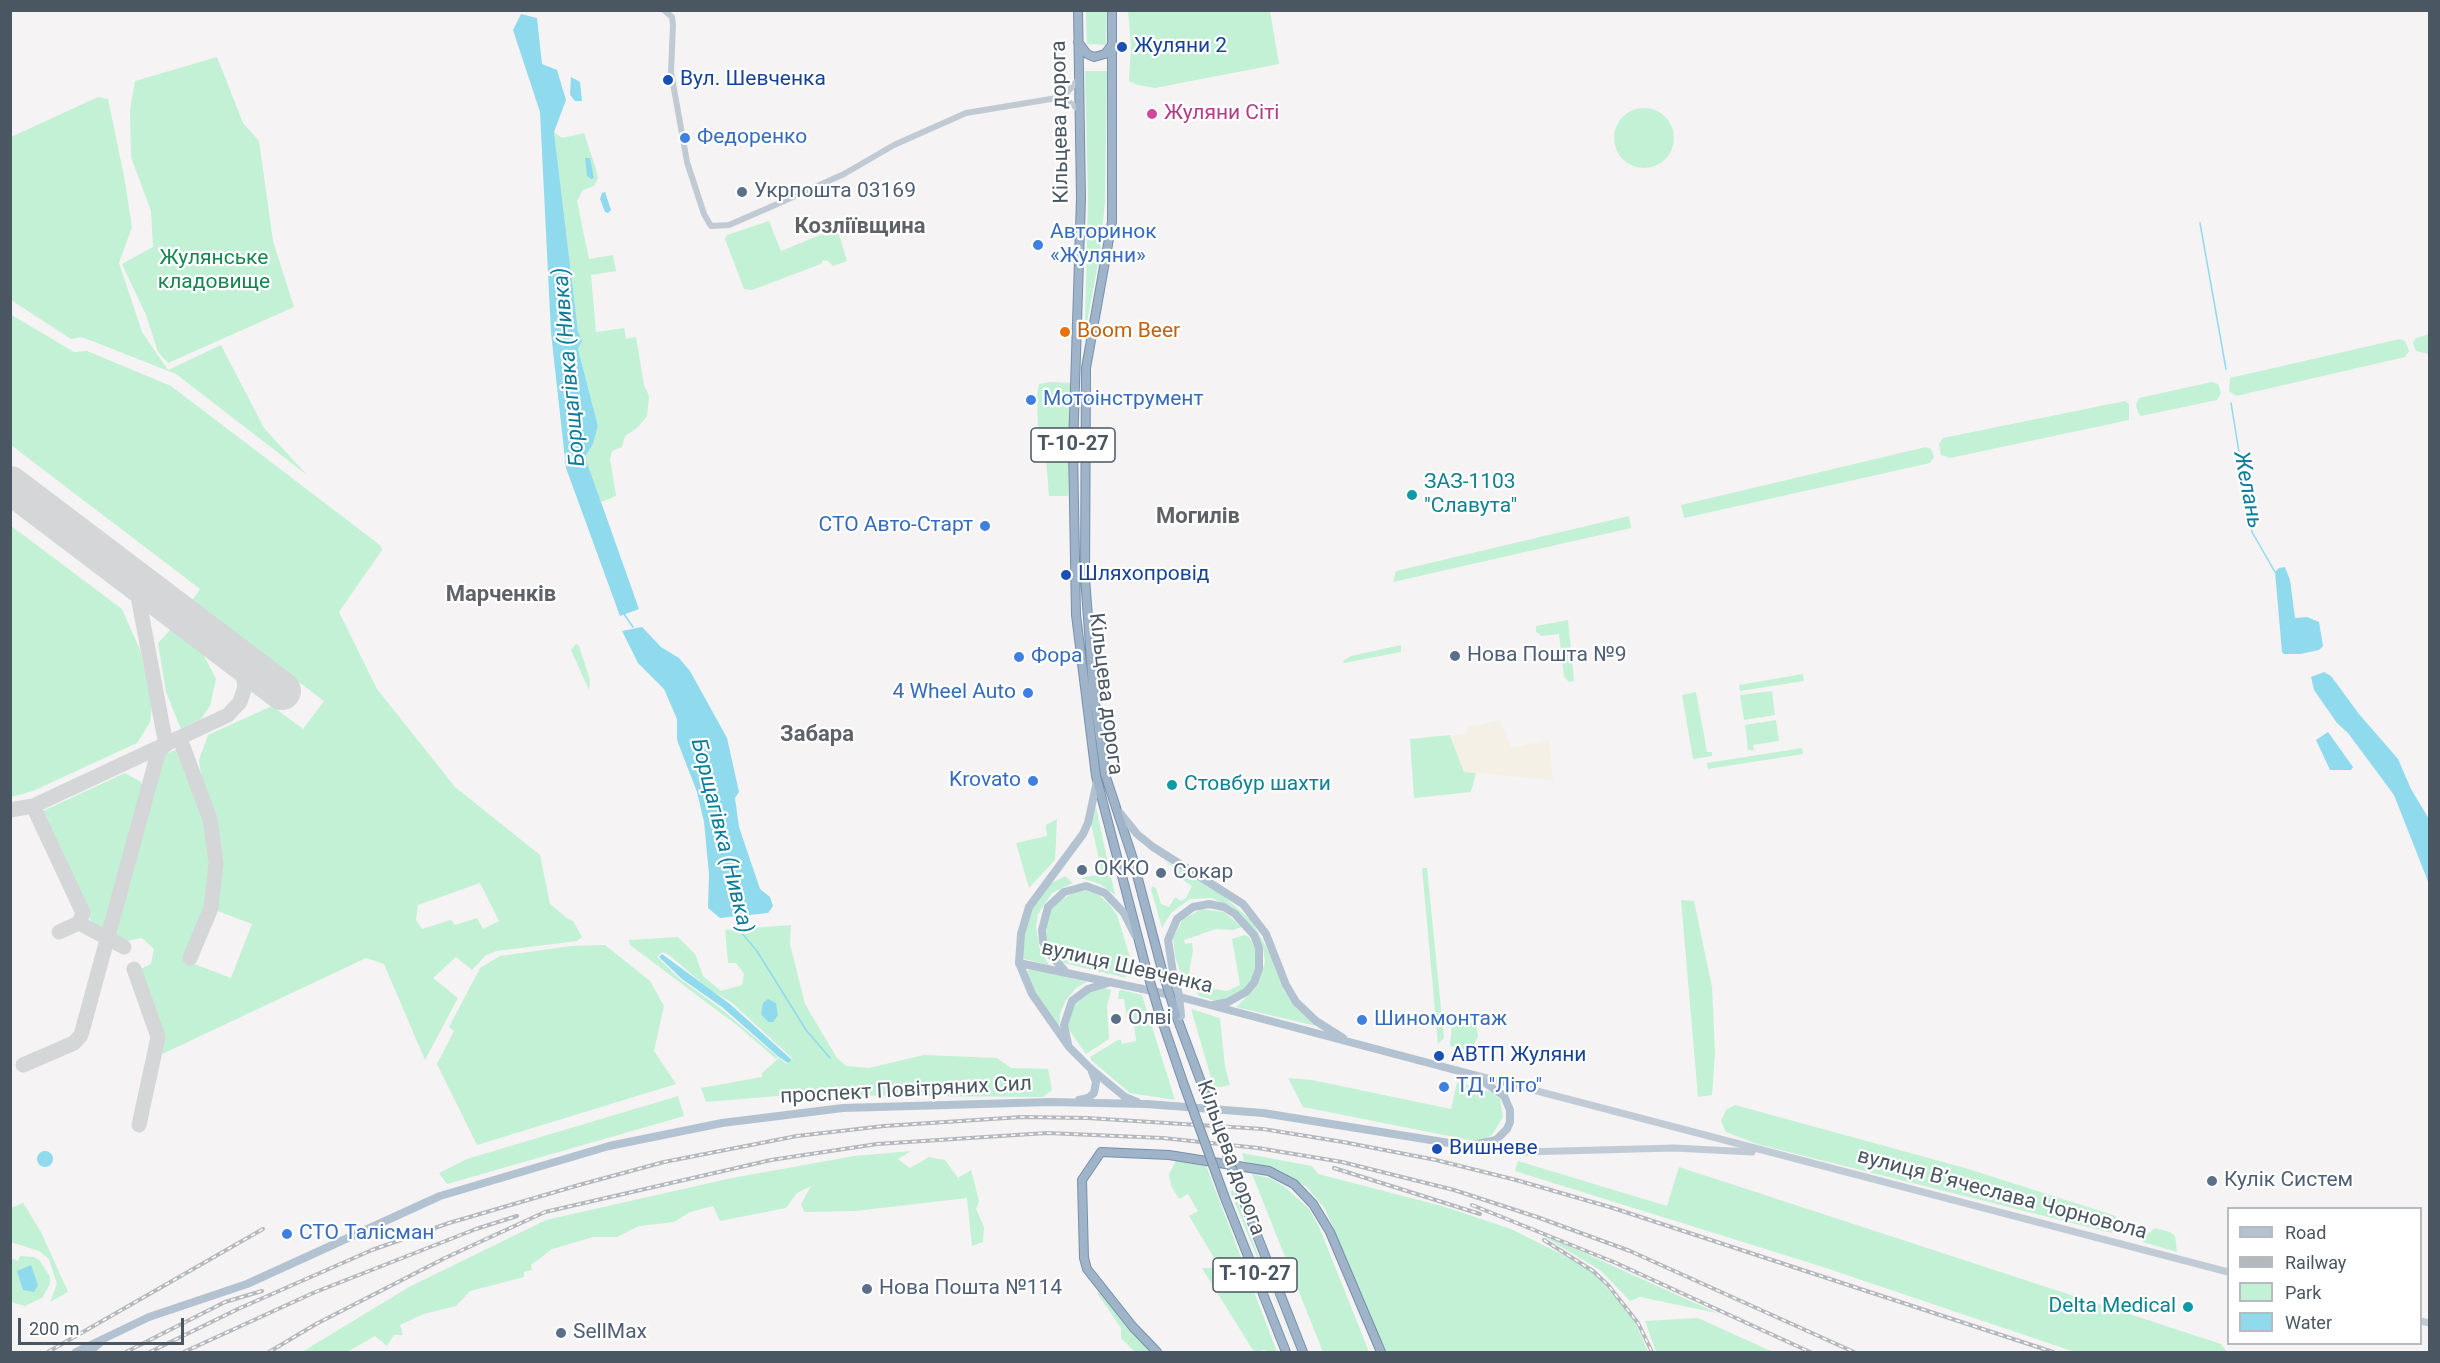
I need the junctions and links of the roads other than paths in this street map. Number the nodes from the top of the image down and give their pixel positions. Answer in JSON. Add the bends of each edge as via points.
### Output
{"nodes":[{"id":1,"x":664,"y":10,"type":"edge"},
{"id":2,"x":1078,"y":10,"type":"edge"},
{"id":3,"x":1112,"y":10,"type":"edge"},
{"id":4,"x":1078,"y":41,"type":"junction"},
{"id":5,"x":1112,"y":44,"type":"junction"},
{"id":6,"x":1078,"y":80,"type":"junction"},
{"id":7,"x":1063,"y":98,"type":"junction"},
{"id":8,"x":1079,"y":110,"type":"junction"},
{"id":9,"x":1097,"y":780,"type":"junction"},
{"id":10,"x":1113,"y":801,"type":"junction"},
{"id":11,"x":1137,"y":937,"type":"junction"},
{"id":12,"x":1019,"y":963,"type":"junction"},
{"id":13,"x":1065,"y":971,"type":"junction"},
{"id":14,"x":1116,"y":981,"type":"junction"},
{"id":15,"x":1209,"y":1005,"type":"junction"},
{"id":16,"x":1179,"y":1015,"type":"junction"},
{"id":17,"x":1352,"y":1044,"type":"junction"},
{"id":18,"x":1069,"y":1047,"type":"junction"},
{"id":19,"x":1090,"y":1069,"type":"junction"},
{"id":20,"x":1474,"y":1075,"type":"junction"},
{"id":21,"x":1050,"y":1102,"type":"junction"},
{"id":22,"x":1147,"y":1104,"type":"junction"},
{"id":23,"x":1239,"y":1110,"type":"joint"},
{"id":24,"x":1696,"y":1134,"type":"junction"},
{"id":25,"x":1468,"y":1146,"type":"junction"},
{"id":26,"x":1694,"y":1149,"type":"junction"},
{"id":27,"x":1767,"y":1153,"type":"junction"},
{"id":28,"x":2227,"y":1271,"type":"edge"},
{"id":29,"x":110,"y":1335,"type":"junction"},
{"id":30,"x":76,"y":1353,"type":"edge"},
{"id":31,"x":89,"y":1353,"type":"edge"},
{"id":32,"x":1157,"y":1353,"type":"edge"},
{"id":33,"x":1286,"y":1353,"type":"edge"},
{"id":34,"x":1303,"y":1353,"type":"edge"},
{"id":35,"x":1381,"y":1353,"type":"edge"}],
"edges":[{"from":1,"to":7,"type":"street","via":[[674,25],[671,72],[680,126],[693,183],[711,226],[729,225],[775,205],[966,113]]},
{"from":2,"to":4,"type":"highway","name":"Кільцева дорога","number":"Т-10-27"},
{"from":3,"to":5,"type":"highway","number":"Т-10-27"},
{"from":4,"to":5,"type":"highway","via":[[1094,57],[1105,54]]},
{"from":4,"to":6,"type":"highway","name":"Кільцева дорога","number":"Т-10-27"},
{"from":5,"to":10,"type":"highway","name":"Кільцева дорога","number":"Т-10-27","via":[[1112,207],[1086,368],[1083,552],[1096,711]]},
{"from":6,"to":7,"type":"street"},
{"from":6,"to":8,"type":"highway","name":"Кільцева дорога","number":"Т-10-27"},
{"from":7,"to":8,"type":"street"},
{"from":8,"to":9,"type":"highway","name":"Кільцева дорога","number":"Т-10-27","via":[[1081,242],[1073,553],[1082,680]]},
{"from":9,"to":11,"type":"highway","name":"Кільцева дорога","number":"Т-10-27"},
{"from":9,"to":12,"type":"main road","via":[[1083,834],[1029,907],[1020,934]]},
{"from":10,"to":16,"type":"highway","name":"Кільцева дорога","number":"Т-10-27","bridge":true},
{"from":10,"to":17,"type":"main road","via":[[1144,841],[1243,904],[1266,934],[1296,1002]]},
{"from":11,"to":13,"type":"main road","via":[[1124,913],[1105,893],[1086,886],[1064,892],[1048,907],[1042,930],[1050,954]]},
{"from":11,"to":33,"type":"highway","name":"Кільцева дорога","number":"Т-10-27","bridge":true,"via":[[1184,1085]]},
{"from":12,"to":13,"type":"main road","name":"вулиця Шевченка"},
{"from":12,"to":18,"type":"main road","name":"вулиця Шевченка","via":[[1032,994]]},
{"from":13,"to":14,"type":"main road","name":"вулиця Шевченка"},
{"from":14,"to":15,"type":"main road","name":"вулиця Шевченка"},
{"from":14,"to":18,"type":"main road","via":[[1098,984],[1072,1000],[1064,1025]]},
{"from":15,"to":16,"type":"main road","bridge":true,"via":[[1240,997],[1251,988],[1260,962],[1257,941],[1240,918],[1212,904],[1185,912],[1173,925],[1168,940]]},
{"from":15,"to":17,"type":"main road","name":"вулиця Шевченка"},
{"from":16,"to":34,"type":"highway","name":"Кільцева дорога","number":"Т-10-27","bridge":true,"via":[[1244,1202]]},
{"from":17,"to":20,"type":"main road","name":"вулиця Вʼячеслава Чорновола"},
{"from":18,"to":19,"type":"main road","name":"вулиця Шевченка"},
{"from":19,"to":21,"type":"main road","via":[[1096,1082],[1091,1097]]},
{"from":19,"to":22,"type":"main road","name":"вулиця Шевченка","via":[[1130,1100]]},
{"from":20,"to":24,"type":"main road","name":"вулиця Вʼячеслава Чорновола"},
{"from":20,"to":25,"type":"main road","via":[[1504,1096],[1511,1116],[1507,1130],[1496,1140]]},
{"from":21,"to":22,"type":"main road","name":"проспект Повітряних Сил"},
{"from":21,"to":29,"type":"main road","name":"проспект Повітряних Сил","via":[[790,1113],[609,1146],[440,1196],[247,1284],[149,1317]]},
{"from":22,"to":23,"type":"main road","name":"проспект Повітряних Сил"},
{"from":23,"to":25,"type":"main road","name":"вулиця Вʼячеслава Чорновола"},
{"from":24,"to":26,"type":"main road","via":[[1701,1143]]},
{"from":24,"to":27,"type":"main road","name":"вулиця Вʼячеслава Чорновола"},
{"from":25,"to":26,"type":"main road","name":"вулиця Вʼячеслава Чорновола","via":[[1523,1152]]},
{"from":26,"to":27,"type":"main road","name":"вулиця Вʼячеслава Чорновола"},
{"from":27,"to":28,"type":"main road","name":"вулиця Вʼячеслава Чорновола"},
{"from":29,"to":30,"type":"main road","name":"проспект Повітряних Сил"},
{"from":29,"to":31,"type":"main road","name":"проспект Повітряних Сил"},
{"from":32,"to":35,"type":"highway","via":[[1087,1269],[1082,1180],[1101,1152],[1152,1152],[1269,1171],[1294,1184],[1313,1204],[1330,1232]]}]}
